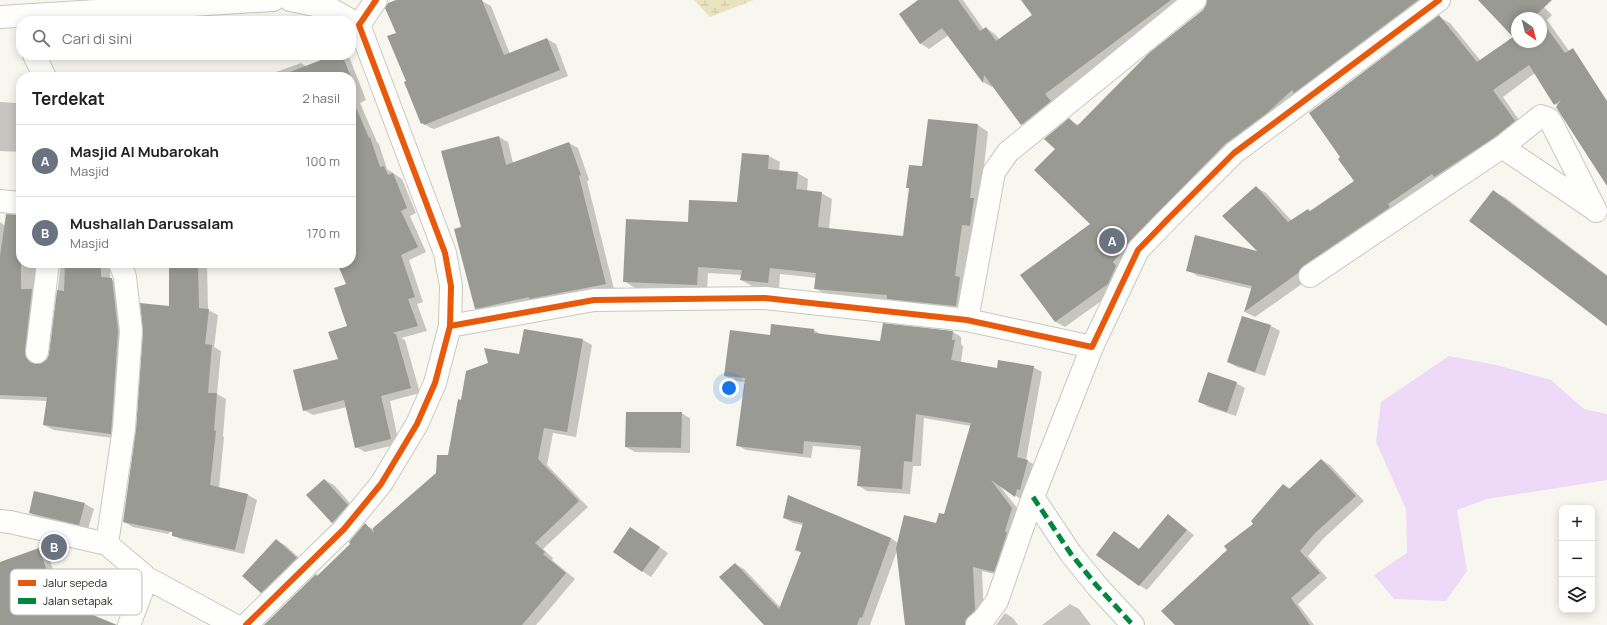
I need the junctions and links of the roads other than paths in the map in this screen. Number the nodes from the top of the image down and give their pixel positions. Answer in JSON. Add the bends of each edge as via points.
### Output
{"nodes":[{"id":1,"x":273,"y":0,"type":"edge"},
{"id":2,"x":290,"y":0,"type":"edge"},
{"id":3,"x":376,"y":0,"type":"edge"},
{"id":4,"x":1194,"y":0,"type":"edge"},
{"id":5,"x":1439,"y":0,"type":"edge"},
{"id":6,"x":64,"y":16,"type":"edge"},
{"id":7,"x":343,"y":16,"type":"edge"},
{"id":8,"x":356,"y":23,"type":"edge"},
{"id":9,"x":359,"y":25,"type":"junction"},
{"id":10,"x":36,"y":60,"type":"edge"},
{"id":11,"x":42,"y":72,"type":"edge"},
{"id":12,"x":1502,"y":147,"type":"junction"},
{"id":13,"x":0,"y":201,"type":"edge"},
{"id":14,"x":16,"y":203,"type":"edge"},
{"id":15,"x":1602,"y":215,"type":"edge"},
{"id":16,"x":47,"y":268,"type":"edge"},
{"id":17,"x":122,"y":268,"type":"edge"},
{"id":18,"x":1310,"y":276,"type":"dead end"},
{"id":19,"x":967,"y":320,"type":"junction"},
{"id":20,"x":450,"y":326,"type":"junction"},
{"id":21,"x":1092,"y":347,"type":"junction"},
{"id":22,"x":37,"y":352,"type":"dead end"},
{"id":23,"x":1033,"y":497,"type":"junction"},
{"id":24,"x":0,"y":521,"type":"edge"},
{"id":25,"x":107,"y":544,"type":"junction"},
{"id":26,"x":137,"y":569,"type":"edge"},
{"id":27,"x":142,"y":573,"type":"edge"},
{"id":28,"x":148,"y":578,"type":"junction"},
{"id":29,"x":142,"y":593,"type":"edge"},
{"id":30,"x":133,"y":615,"type":"edge"},
{"id":31,"x":129,"y":625,"type":"edge"},
{"id":32,"x":234,"y":625,"type":"edge"},
{"id":33,"x":246,"y":625,"type":"edge"},
{"id":34,"x":977,"y":625,"type":"edge"},
{"id":35,"x":1133,"y":625,"type":"edge"}],
"edges":[{"from":1,"to":6,"type":"street"},
{"from":2,"to":7,"type":"street","via":[[329,8]]},
{"from":3,"to":9,"type":"street"},
{"from":4,"to":19,"type":"street","via":[[1008,152],[1000,162],[994,172]]},
{"from":5,"to":21,"type":"street","via":[[1234,153],[1166,221],[1138,250]]},
{"from":8,"to":9,"type":"street"},
{"from":9,"to":20,"type":"street","via":[[445,253],[451,286]]},
{"from":10,"to":11,"type":"street"},
{"from":12,"to":15,"type":"street"},
{"from":12,"to":15,"type":"street","via":[[1541,116],[1549,119]]},
{"from":12,"to":18,"type":"street"},
{"from":13,"to":14,"type":"street"},
{"from":16,"to":22,"type":"street"},
{"from":17,"to":25,"type":"street","via":[[131,331],[124,428]]},
{"from":19,"to":20,"type":"street","via":[[765,298],[594,300]]},
{"from":19,"to":21,"type":"street"},
{"from":20,"to":33,"type":"street","via":[[435,383],[417,424],[381,484],[344,529]]},
{"from":21,"to":23,"type":"street"},
{"from":23,"to":34,"type":"street","via":[[997,601]]},
{"from":23,"to":35,"type":"street","via":[[1071,554]]},
{"from":24,"to":25,"type":"street"},
{"from":25,"to":26,"type":"street"},
{"from":27,"to":28,"type":"street"},
{"from":28,"to":29,"type":"street"},
{"from":28,"to":32,"type":"street"},
{"from":30,"to":31,"type":"street"}]}
